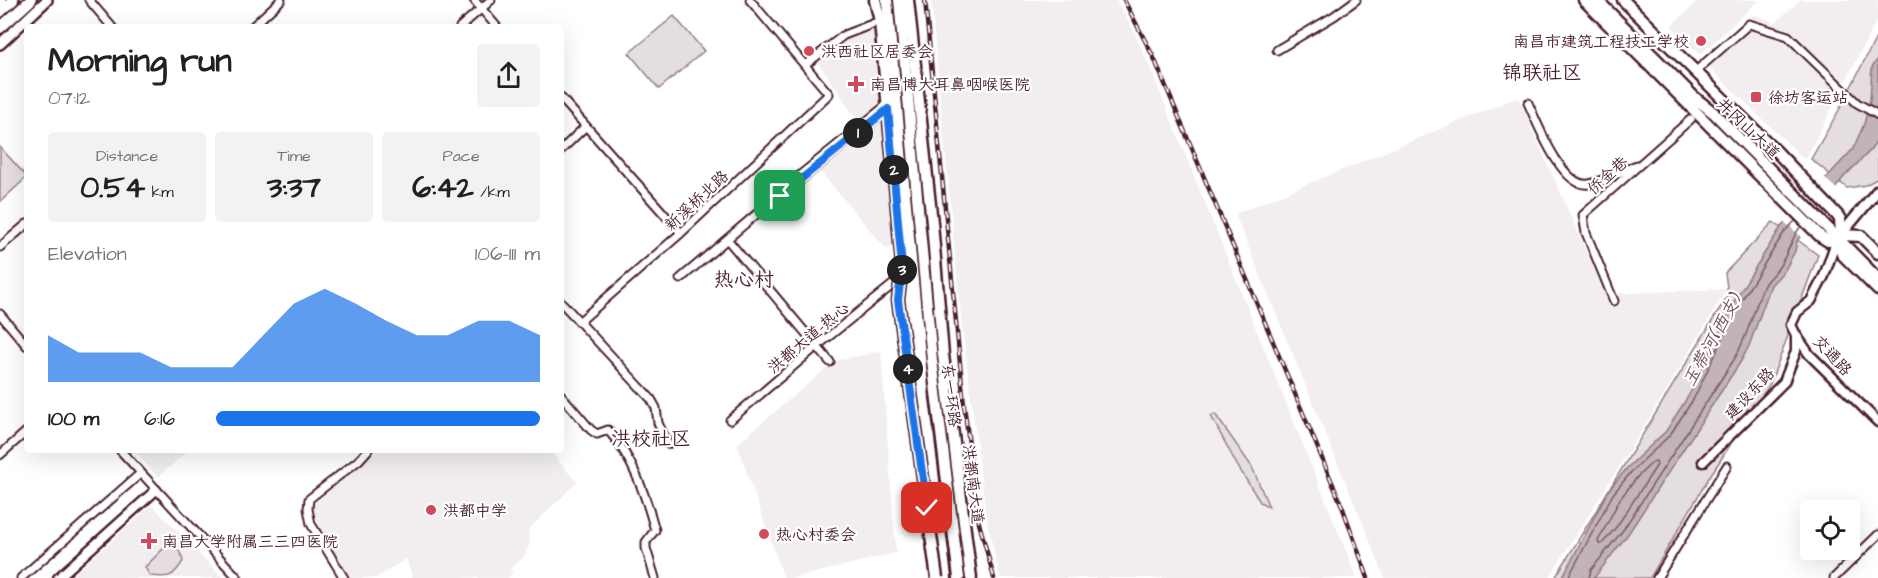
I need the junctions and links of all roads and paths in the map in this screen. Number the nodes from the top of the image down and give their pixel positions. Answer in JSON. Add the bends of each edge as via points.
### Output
{"nodes":[{"id":1,"x":13,"y":0,"type":"edge"},
{"id":2,"x":31,"y":0,"type":"edge"},
{"id":3,"x":47,"y":0,"type":"edge"},
{"id":4,"x":89,"y":0,"type":"edge"},
{"id":5,"x":281,"y":0,"type":"edge"},
{"id":6,"x":474,"y":0,"type":"edge"},
{"id":7,"x":491,"y":0,"type":"edge"},
{"id":8,"x":750,"y":0,"type":"edge"},
{"id":9,"x":876,"y":0,"type":"edge"},
{"id":10,"x":886,"y":0,"type":"edge"},
{"id":11,"x":899,"y":0,"type":"edge"},
{"id":12,"x":908,"y":0,"type":"edge"},
{"id":13,"x":1356,"y":0,"type":"edge"},
{"id":14,"x":1584,"y":0,"type":"edge"},
{"id":15,"x":1597,"y":0,"type":"edge"},
{"id":16,"x":1605,"y":0,"type":"edge"},
{"id":17,"x":1623,"y":0,"type":"edge"},
{"id":18,"x":481,"y":9,"type":"junction"},
{"id":19,"x":0,"y":12,"type":"edge"},
{"id":20,"x":879,"y":17,"type":"junction"},
{"id":21,"x":109,"y":24,"type":"edge"},
{"id":22,"x":255,"y":24,"type":"edge"},
{"id":23,"x":464,"y":24,"type":"edge"},
{"id":24,"x":494,"y":24,"type":"edge"},
{"id":25,"x":0,"y":28,"type":"edge"},
{"id":26,"x":0,"y":44,"type":"edge"},
{"id":27,"x":1277,"y":50,"type":"dead end"},
{"id":28,"x":805,"y":65,"type":"junction"},
{"id":29,"x":1696,"y":71,"type":"junction"},
{"id":30,"x":564,"y":101,"type":"edge"},
{"id":31,"x":1528,"y":103,"type":"dead end"},
{"id":32,"x":888,"y":106,"type":"junction"},
{"id":33,"x":1878,"y":115,"type":"edge"},
{"id":34,"x":1691,"y":119,"type":"dead end"},
{"id":35,"x":586,"y":126,"type":"junction"},
{"id":36,"x":564,"y":147,"type":"edge"},
{"id":37,"x":1642,"y":162,"type":"junction"},
{"id":38,"x":1878,"y":190,"type":"edge"},
{"id":39,"x":1800,"y":196,"type":"junction"},
{"id":40,"x":24,"y":227,"type":"edge"},
{"id":41,"x":681,"y":233,"type":"junction"},
{"id":42,"x":1839,"y":237,"type":"junction"},
{"id":43,"x":727,"y":239,"type":"junction"},
{"id":44,"x":0,"y":247,"type":"edge"},
{"id":45,"x":1878,"y":253,"type":"edge"},
{"id":46,"x":903,"y":271,"type":"junction"},
{"id":47,"x":1878,"y":272,"type":"edge"},
{"id":48,"x":680,"y":279,"type":"dead end"},
{"id":49,"x":1878,"y":279,"type":"edge"},
{"id":50,"x":1878,"y":290,"type":"edge"},
{"id":51,"x":1614,"y":301,"type":"dead end"},
{"id":52,"x":564,"y":305,"type":"edge"},
{"id":53,"x":0,"y":314,"type":"edge"},
{"id":54,"x":579,"y":322,"type":"junction"},
{"id":55,"x":1794,"y":332,"type":"junction"},
{"id":56,"x":24,"y":342,"type":"edge"},
{"id":57,"x":817,"y":346,"type":"junction"},
{"id":58,"x":830,"y":362,"type":"dead end"},
{"id":59,"x":564,"y":398,"type":"edge"},
{"id":60,"x":730,"y":420,"type":"dead end"},
{"id":61,"x":1878,"y":422,"type":"edge"},
{"id":62,"x":24,"y":434,"type":"edge"},
{"id":63,"x":668,"y":444,"type":"dead end"},
{"id":64,"x":123,"y":453,"type":"edge"},
{"id":65,"x":365,"y":453,"type":"edge"},
{"id":66,"x":0,"y":455,"type":"edge"},
{"id":67,"x":1702,"y":462,"type":"dead end"},
{"id":68,"x":1727,"y":466,"type":"dead end"},
{"id":69,"x":141,"y":473,"type":"junction"},
{"id":70,"x":156,"y":489,"type":"junction"},
{"id":71,"x":1878,"y":535,"type":"edge"},
{"id":72,"x":21,"y":578,"type":"edge"},
{"id":73,"x":58,"y":578,"type":"edge"},
{"id":74,"x":238,"y":578,"type":"edge"},
{"id":75,"x":344,"y":578,"type":"edge"},
{"id":76,"x":656,"y":578,"type":"edge"},
{"id":77,"x":937,"y":578,"type":"edge"},
{"id":78,"x":944,"y":578,"type":"edge"},
{"id":79,"x":959,"y":578,"type":"edge"},
{"id":80,"x":971,"y":578,"type":"edge"},
{"id":81,"x":1657,"y":578,"type":"edge"},
{"id":82,"x":1834,"y":578,"type":"edge"}],
"edges":[{"from":1,"to":19,"type":"main road"},
{"from":2,"to":25,"type":"main road"},
{"from":3,"to":26,"type":"main road"},
{"from":4,"to":21,"type":"street"},
{"from":5,"to":22,"type":"street"},
{"from":6,"to":18,"type":"street"},
{"from":7,"to":18,"type":"street"},
{"from":8,"to":28,"type":"street"},
{"from":9,"to":20,"type":"main road"},
{"from":10,"to":78,"type":"main road","name":"东一环路"},
{"from":11,"to":79,"type":"main road","name":"东一环路","via":[[932,360]]},
{"from":12,"to":80,"type":"main road","name":"洪都南大道","via":[[943,355]]},
{"from":13,"to":27,"type":"street"},
{"from":14,"to":42,"type":"main road","via":[[1820,236],[1828,241]]},
{"from":15,"to":39,"type":"main road","name":"井冈山大道"},
{"from":16,"to":39,"type":"main road","name":"井冈山大道"},
{"from":17,"to":29,"type":"main road"},
{"from":18,"to":23,"type":"street"},
{"from":18,"to":24,"type":"street"},
{"from":20,"to":28,"type":"street","via":[[844,35]]},
{"from":20,"to":32,"type":"main road"},
{"from":28,"to":41,"type":"street","name":"新溪桥北路","via":[[829,94]]},
{"from":29,"to":33,"type":"street","via":[[1749,24],[1788,36],[1860,105]]},
{"from":29,"to":42,"type":"main road","via":[[1837,215]]},
{"from":30,"to":35,"type":"street"},
{"from":31,"to":37,"type":"street","via":[[1549,150],[1580,184],[1589,184]]},
{"from":32,"to":43,"type":"street"},
{"from":32,"to":46,"type":"main road"},
{"from":34,"to":37,"type":"street","name":"侨金巷"},
{"from":35,"to":36,"type":"street"},
{"from":35,"to":41,"type":"street"},
{"from":37,"to":51,"type":"street","name":"侨金巷","via":[[1583,214],[1586,233]]},
{"from":38,"to":42,"type":"main road"},
{"from":39,"to":42,"type":"main road","name":"井冈山大道"},
{"from":40,"to":44,"type":"street"},
{"from":41,"to":54,"type":"street","name":"新溪桥北路"},
{"from":42,"to":45,"type":"main road","via":[[1861,236]]},
{"from":42,"to":47,"type":"main road","name":"井冈山大道"},
{"from":42,"to":49,"type":"main road","name":"井冈山大道"},
{"from":42,"to":50,"type":"main road","via":[[1842,254]]},
{"from":42,"to":55,"type":"street","name":"建设东路","via":[[1811,301],[1794,318]]},
{"from":43,"to":48,"type":"street"},
{"from":43,"to":57,"type":"street"},
{"from":46,"to":57,"type":"street","name":"洪都大道-热心"},
{"from":46,"to":77,"type":"main road","bridge":true,"via":[[898,300]]},
{"from":46,"to":78,"type":"main road"},
{"from":52,"to":54,"type":"street"},
{"from":53,"to":56,"type":"street"},
{"from":54,"to":63,"type":"street","via":[[651,399]]},
{"from":55,"to":61,"type":"street","name":"交通路","via":[[1809,354]]},
{"from":55,"to":67,"type":"street","name":"建设东路","via":[[1796,351],[1784,382]]},
{"from":57,"to":58,"type":"street"},
{"from":57,"to":60,"type":"street","name":"洪都大道-热心"},
{"from":59,"to":76,"type":"street","via":[[591,430],[597,434],[608,430],[628,457],[655,530],[646,548]]},
{"from":62,"to":66,"type":"street"},
{"from":64,"to":69,"type":"street"},
{"from":65,"to":75,"type":"street","via":[[309,499],[310,524]]},
{"from":68,"to":81,"type":"street"},
{"from":69,"to":70,"type":"street"},
{"from":69,"to":72,"type":"street"},
{"from":70,"to":73,"type":"street"},
{"from":70,"to":74,"type":"street"},
{"from":71,"to":82,"type":"street"}]}
